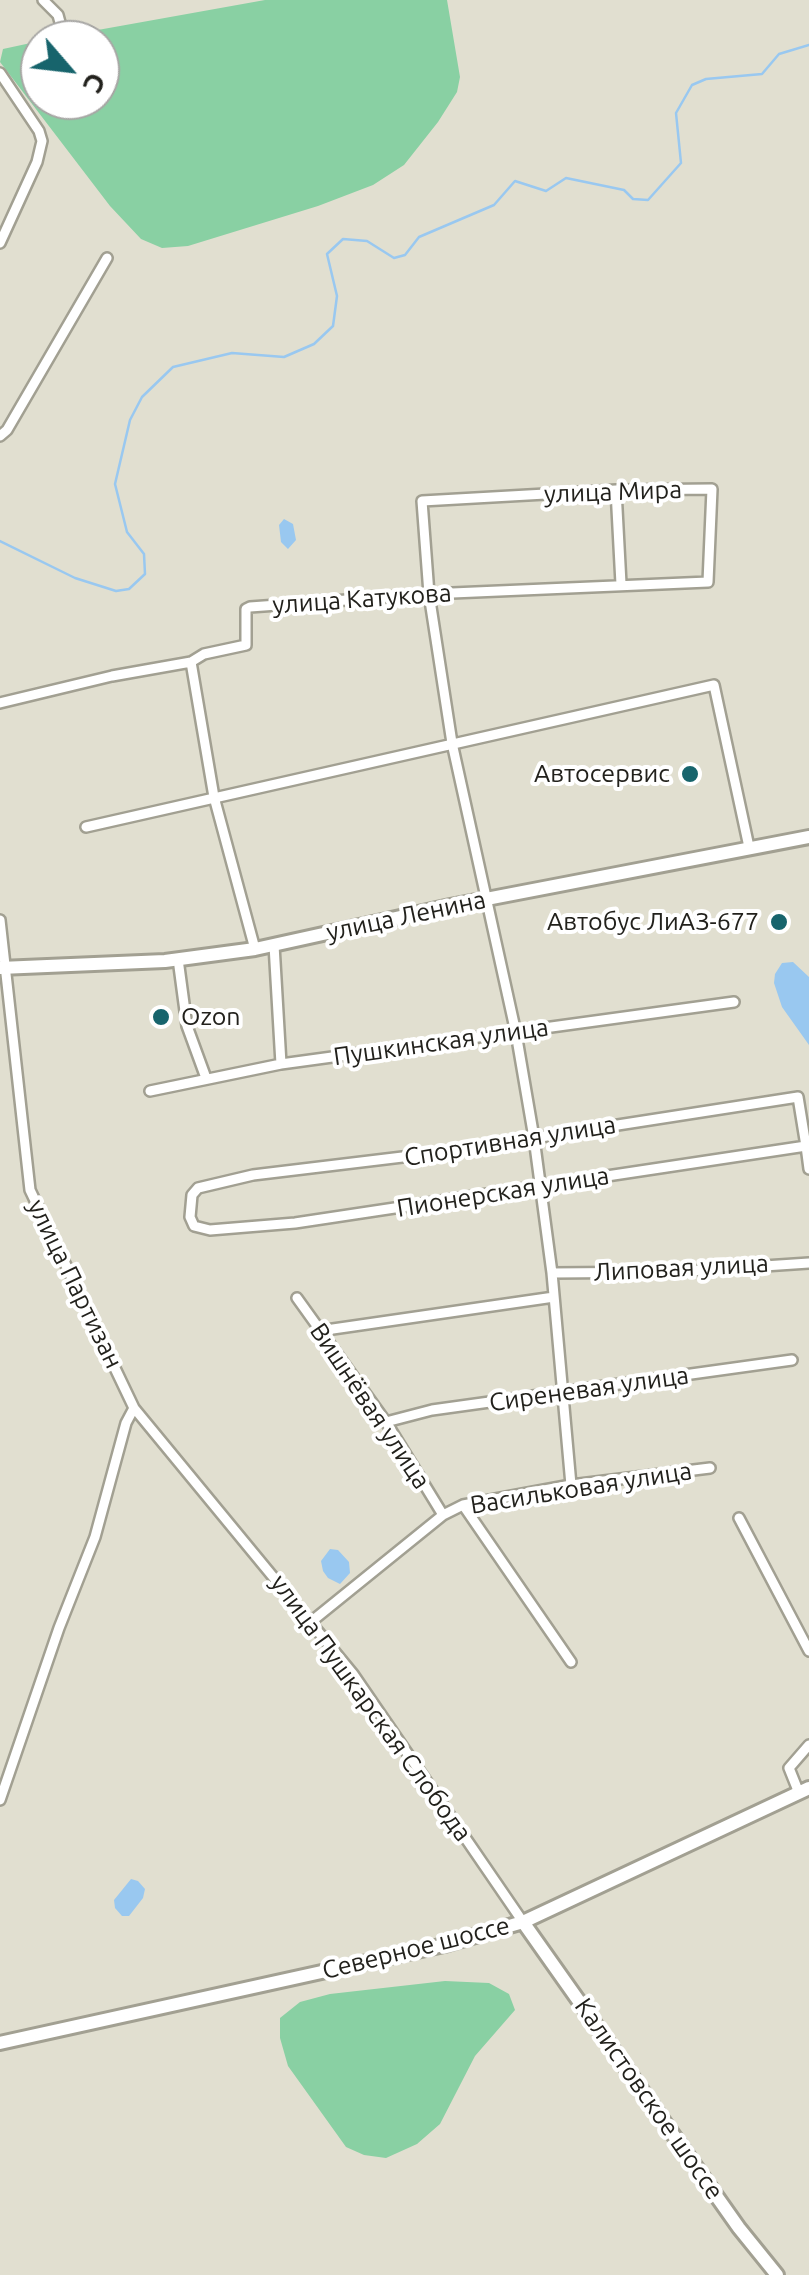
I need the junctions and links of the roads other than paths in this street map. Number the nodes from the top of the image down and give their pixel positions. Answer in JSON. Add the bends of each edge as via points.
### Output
{"nodes":[{"id":1,"x":43,"y":0,"type":"edge"},
{"id":2,"x":59,"y":20,"type":"edge"},
{"id":3,"x":0,"y":74,"type":"edge"},
{"id":4,"x":0,"y":243,"type":"edge"},
{"id":5,"x":107,"y":258,"type":"dead end"},
{"id":6,"x":0,"y":436,"type":"edge"},
{"id":7,"x":616,"y":490,"type":"junction"},
{"id":8,"x":708,"y":582,"type":"joint"},
{"id":9,"x":621,"y":584,"type":"junction"},
{"id":10,"x":428,"y":594,"type":"junction"},
{"id":11,"x":191,"y":662,"type":"junction"},
{"id":12,"x":0,"y":703,"type":"edge"},
{"id":13,"x":452,"y":743,"type":"junction"},
{"id":14,"x":214,"y":798,"type":"junction"},
{"id":15,"x":86,"y":827,"type":"dead end"},
{"id":16,"x":809,"y":837,"type":"edge"},
{"id":17,"x":749,"y":847,"type":"junction"},
{"id":18,"x":484,"y":899,"type":"junction"},
{"id":19,"x":0,"y":920,"type":"edge"},
{"id":20,"x":274,"y":946,"type":"junction"},
{"id":21,"x":255,"y":950,"type":"junction"},
{"id":22,"x":178,"y":960,"type":"junction"},
{"id":23,"x":3,"y":968,"type":"edge"},
{"id":24,"x":734,"y":1002,"type":"dead end"},
{"id":25,"x":516,"y":1033,"type":"junction"},
{"id":26,"x":281,"y":1064,"type":"junction"},
{"id":27,"x":206,"y":1078,"type":"junction"},
{"id":28,"x":150,"y":1091,"type":"dead end"},
{"id":29,"x":534,"y":1138,"type":"junction"},
{"id":30,"x":806,"y":1146,"type":"junction"},
{"id":31,"x":809,"y":1169,"type":"edge"},
{"id":32,"x":540,"y":1186,"type":"junction"},
{"id":33,"x":200,"y":1229,"type":"joint"},
{"id":34,"x":809,"y":1263,"type":"edge"},
{"id":35,"x":552,"y":1273,"type":"junction"},
{"id":36,"x":554,"y":1297,"type":"junction"},
{"id":37,"x":297,"y":1298,"type":"dead end"},
{"id":38,"x":319,"y":1331,"type":"junction"},
{"id":39,"x":792,"y":1360,"type":"dead end"},
{"id":40,"x":561,"y":1394,"type":"junction"},
{"id":41,"x":134,"y":1408,"type":"junction"},
{"id":42,"x":386,"y":1422,"type":"junction"},
{"id":43,"x":710,"y":1468,"type":"dead end"},
{"id":44,"x":571,"y":1485,"type":"junction"},
{"id":45,"x":462,"y":1505,"type":"junction"},
{"id":46,"x":443,"y":1515,"type":"junction"},
{"id":47,"x":739,"y":1518,"type":"dead end"},
{"id":48,"x":312,"y":1622,"type":"junction"},
{"id":49,"x":809,"y":1651,"type":"edge"},
{"id":50,"x":571,"y":1662,"type":"dead end"},
{"id":51,"x":809,"y":1744,"type":"edge"},
{"id":52,"x":804,"y":1790,"type":"edge"},
{"id":53,"x":0,"y":1800,"type":"edge"},
{"id":54,"x":523,"y":1922,"type":"junction"},
{"id":55,"x":0,"y":2044,"type":"edge"},
{"id":56,"x":777,"y":2275,"type":"edge"}],
"edges":[{"from":1,"to":2,"type":"street"},
{"from":3,"to":4,"type":"street","via":[[42,141]]},
{"from":5,"to":6,"type":"street"},
{"from":7,"to":8,"type":"street","name":"улица Мира","via":[[712,489]]},
{"from":7,"to":9,"type":"street"},
{"from":7,"to":10,"type":"street","name":"улица Мира","via":[[422,501]]},
{"from":8,"to":9,"type":"street","name":"улица Катукова"},
{"from":9,"to":10,"type":"street","name":"улица Катукова"},
{"from":10,"to":11,"type":"street","name":"улица Катукова","via":[[250,606],[246,645]]},
{"from":10,"to":13,"type":"street"},
{"from":11,"to":12,"type":"street","name":"улица Катукова"},
{"from":11,"to":14,"type":"street"},
{"from":13,"to":14,"type":"street"},
{"from":13,"to":17,"type":"street","via":[[714,686]]},
{"from":13,"to":18,"type":"street"},
{"from":14,"to":15,"type":"street"},
{"from":14,"to":21,"type":"street"},
{"from":16,"to":17,"type":"main road","name":"улица Ленина"},
{"from":17,"to":18,"type":"main road","name":"улица Ленина"},
{"from":18,"to":20,"type":"main road","name":"улица Ленина"},
{"from":18,"to":25,"type":"street"},
{"from":19,"to":23,"type":"street","name":"улица Партизан"},
{"from":20,"to":21,"type":"main road","name":"улица Ленина"},
{"from":20,"to":26,"type":"street"},
{"from":21,"to":22,"type":"main road","name":"улица Ленина"},
{"from":22,"to":23,"type":"main road","name":"улица Ленина"},
{"from":22,"to":27,"type":"street","via":[[188,1026]]},
{"from":23,"to":41,"type":"street","name":"улица Партизан","via":[[30,1190]]},
{"from":24,"to":25,"type":"street","name":"Пушкинская улица"},
{"from":25,"to":26,"type":"street","name":"Пушкинская улица"},
{"from":25,"to":29,"type":"street"},
{"from":26,"to":27,"type":"street","name":"Пушкинская улица"},
{"from":27,"to":28,"type":"street","name":"Пушкинская улица"},
{"from":29,"to":30,"type":"street","name":"Спортивная улица","via":[[798,1097]]},
{"from":29,"to":32,"type":"street"},
{"from":29,"to":33,"type":"street","name":"Спортивная улица","via":[[205,1184],[189,1205]]},
{"from":30,"to":31,"type":"street","name":"Спортивная улица"},
{"from":30,"to":32,"type":"street","name":"Пионерская улица"},
{"from":32,"to":33,"type":"street","name":"Пионерская улица","via":[[295,1223]]},
{"from":32,"to":35,"type":"street"},
{"from":34,"to":35,"type":"street","name":"Липовая улица"},
{"from":35,"to":36,"type":"street"},
{"from":36,"to":38,"type":"street"},
{"from":36,"to":40,"type":"street"},
{"from":37,"to":38,"type":"street","name":"Вишнёвая улица"},
{"from":38,"to":42,"type":"street","name":"Вишнёвая улица"},
{"from":39,"to":40,"type":"street","name":"Сиреневая улица"},
{"from":40,"to":42,"type":"street","name":"Сиреневая улица"},
{"from":40,"to":44,"type":"street"},
{"from":41,"to":48,"type":"street","name":"улица Пушкарская Слобода"},
{"from":41,"to":53,"type":"street"},
{"from":42,"to":46,"type":"street","name":"Вишнёвая улица"},
{"from":43,"to":44,"type":"street","name":"Васильковая улица"},
{"from":44,"to":45,"type":"street","name":"Васильковая улица"},
{"from":45,"to":46,"type":"street","name":"Васильковая улица"},
{"from":45,"to":50,"type":"street","name":"Вишнёвая улица"},
{"from":46,"to":48,"type":"street","name":"Васильковая улица"},
{"from":47,"to":49,"type":"street"},
{"from":48,"to":54,"type":"street","name":"улица Пушкарская Слобода"},
{"from":51,"to":52,"type":"street","via":[[789,1768]]},
{"from":52,"to":54,"type":"main road","name":"Северное шоссе"},
{"from":54,"to":55,"type":"main road","name":"Северное шоссе"},
{"from":54,"to":56,"type":"main road","name":"Калистовское шоссе"}]}
